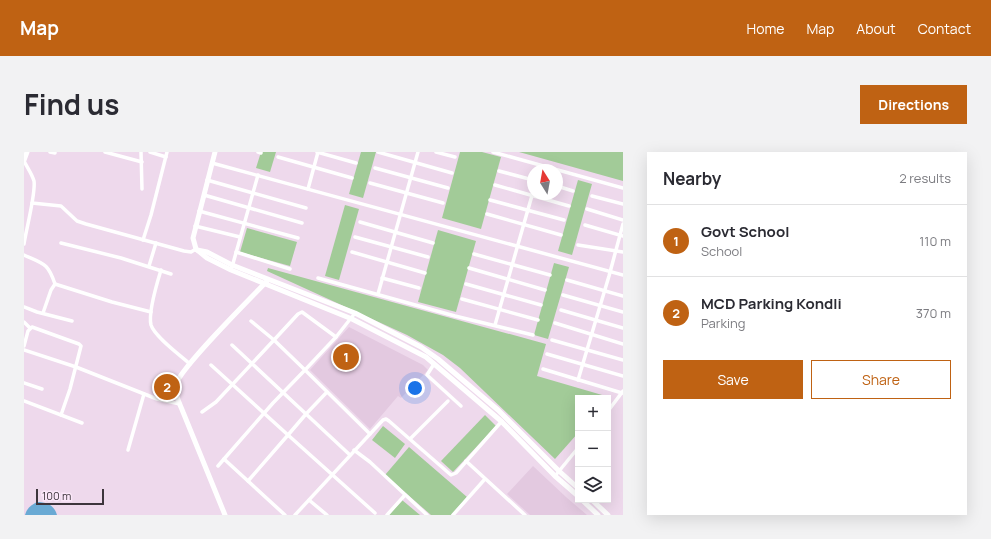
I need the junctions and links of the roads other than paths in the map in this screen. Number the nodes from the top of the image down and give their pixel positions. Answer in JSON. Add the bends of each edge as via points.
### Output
{"nodes":[{"id":1,"x":27,"y":152,"type":"edge"},
{"id":2,"x":50,"y":152,"type":"edge"},
{"id":3,"x":105,"y":152,"type":"edge"},
{"id":4,"x":141,"y":152,"type":"edge"},
{"id":5,"x":150,"y":152,"type":"edge"},
{"id":6,"x":167,"y":152,"type":"edge"},
{"id":7,"x":215,"y":152,"type":"edge"},
{"id":8,"x":318,"y":152,"type":"edge"},
{"id":9,"x":378,"y":152,"type":"edge"},
{"id":10,"x":418,"y":152,"type":"edge"},
{"id":11,"x":436,"y":152,"type":"edge"},
{"id":12,"x":493,"y":152,"type":"edge"},
{"id":13,"x":55,"y":153,"type":"edge"},
{"id":14,"x":166,"y":157,"type":"junction"},
{"id":15,"x":278,"y":157,"type":"dead end"},
{"id":16,"x":455,"y":157,"type":"dead end"},
{"id":17,"x":24,"y":160,"type":"edge"},
{"id":18,"x":142,"y":162,"type":"junction"},
{"id":19,"x":415,"y":162,"type":"junction"},
{"id":20,"x":212,"y":163,"type":"junction"},
{"id":21,"x":356,"y":163,"type":"dead end"},
{"id":22,"x":537,"y":164,"type":"edge"},
{"id":23,"x":314,"y":167,"type":"junction"},
{"id":24,"x":374,"y":168,"type":"dead end"},
{"id":25,"x":499,"y":171,"type":"dead end"},
{"id":26,"x":563,"y":171,"type":"edge"},
{"id":27,"x":452,"y":173,"type":"dead end"},
{"id":28,"x":258,"y":175,"type":"junction"},
{"id":29,"x":352,"y":178,"type":"dead end"},
{"id":30,"x":411,"y":178,"type":"junction"},
{"id":31,"x":527,"y":178,"type":"edge"},
{"id":32,"x":207,"y":180,"type":"junction"},
{"id":33,"x":370,"y":182,"type":"dead end"},
{"id":34,"x":495,"y":185,"type":"dead end"},
{"id":35,"x":448,"y":188,"type":"dead end"},
{"id":36,"x":563,"y":188,"type":"edge"},
{"id":37,"x":623,"y":188,"type":"edge"},
{"id":38,"x":142,"y":189,"type":"dead end"},
{"id":39,"x":308,"y":189,"type":"junction"},
{"id":40,"x":573,"y":191,"type":"dead end"},
{"id":41,"x":253,"y":193,"type":"junction"},
{"id":42,"x":406,"y":193,"type":"junction"},
{"id":43,"x":527,"y":193,"type":"edge"},
{"id":44,"x":204,"y":195,"type":"junction"},
{"id":45,"x":592,"y":196,"type":"dead end"},
{"id":46,"x":490,"y":200,"type":"dead end"},
{"id":47,"x":531,"y":200,"type":"edge"},
{"id":48,"x":551,"y":200,"type":"edge"},
{"id":49,"x":32,"y":203,"type":"junction"},
{"id":50,"x":443,"y":203,"type":"dead end"},
{"id":51,"x":623,"y":204,"type":"edge"},
{"id":52,"x":569,"y":206,"type":"dead end"},
{"id":53,"x":249,"y":208,"type":"junction"},
{"id":54,"x":306,"y":208,"type":"dead end"},
{"id":55,"x":587,"y":209,"type":"dead end"},
{"id":56,"x":528,"y":210,"type":"junction"},
{"id":57,"x":199,"y":211,"type":"junction"},
{"id":58,"x":401,"y":214,"type":"junction"},
{"id":59,"x":487,"y":214,"type":"dead end"},
{"id":60,"x":564,"y":220,"type":"dead end"},
{"id":61,"x":623,"y":220,"type":"edge"},
{"id":62,"x":360,"y":222,"type":"dead end"},
{"id":63,"x":302,"y":223,"type":"dead end"},
{"id":64,"x":244,"y":224,"type":"junction"},
{"id":65,"x":623,"y":224,"type":"edge"},
{"id":66,"x":524,"y":225,"type":"junction"},
{"id":67,"x":585,"y":225,"type":"dead end"},
{"id":68,"x":196,"y":226,"type":"junction"},
{"id":69,"x":396,"y":232,"type":"junction"},
{"id":70,"x":561,"y":235,"type":"dead end"},
{"id":71,"x":621,"y":236,"type":"edge"},
{"id":72,"x":240,"y":237,"type":"junction"},
{"id":73,"x":355,"y":237,"type":"dead end"},
{"id":74,"x":298,"y":238,"type":"dead end"},
{"id":75,"x":143,"y":240,"type":"junction"},
{"id":76,"x":61,"y":243,"type":"dead end"},
{"id":77,"x":156,"y":243,"type":"junction"},
{"id":78,"x":433,"y":243,"type":"dead end"},
{"id":79,"x":24,"y":244,"type":"edge"},
{"id":80,"x":578,"y":245,"type":"dead end"},
{"id":81,"x":518,"y":246,"type":"junction"},
{"id":82,"x":391,"y":247,"type":"junction"},
{"id":83,"x":196,"y":249,"type":"junction"},
{"id":84,"x":616,"y":250,"type":"junction"},
{"id":85,"x":236,"y":252,"type":"junction"},
{"id":86,"x":352,"y":252,"type":"dead end"},
{"id":87,"x":623,"y":252,"type":"edge"},
{"id":88,"x":474,"y":254,"type":"dead end"},
{"id":89,"x":24,"y":255,"type":"edge"},
{"id":90,"x":428,"y":258,"type":"dead end"},
{"id":91,"x":387,"y":262,"type":"junction"},
{"id":92,"x":512,"y":264,"type":"junction"},
{"id":93,"x":149,"y":266,"type":"junction"},
{"id":94,"x":232,"y":268,"type":"junction"},
{"id":95,"x":469,"y":268,"type":"dead end"},
{"id":96,"x":290,"y":269,"type":"dead end"},
{"id":97,"x":161,"y":270,"type":"junction"},
{"id":98,"x":611,"y":271,"type":"junction"},
{"id":99,"x":424,"y":273,"type":"dead end"},
{"id":100,"x":171,"y":274,"type":"dead end"},
{"id":101,"x":550,"y":274,"type":"dead end"},
{"id":102,"x":623,"y":275,"type":"edge"},
{"id":103,"x":318,"y":278,"type":"dead end"},
{"id":104,"x":382,"y":278,"type":"junction"},
{"id":105,"x":269,"y":279,"type":"junction"},
{"id":106,"x":508,"y":279,"type":"junction"},
{"id":107,"x":567,"y":280,"type":"dead end"},
{"id":108,"x":55,"y":284,"type":"junction"},
{"id":109,"x":265,"y":284,"type":"junction"},
{"id":110,"x":466,"y":284,"type":"dead end"},
{"id":111,"x":419,"y":288,"type":"dead end"},
{"id":112,"x":545,"y":290,"type":"dead end"},
{"id":113,"x":604,"y":291,"type":"junction"},
{"id":114,"x":378,"y":294,"type":"junction"},
{"id":115,"x":504,"y":294,"type":"junction"},
{"id":116,"x":563,"y":295,"type":"dead end"},
{"id":117,"x":623,"y":296,"type":"edge"},
{"id":118,"x":462,"y":299,"type":"dead end"},
{"id":119,"x":541,"y":305,"type":"dead end"},
{"id":120,"x":600,"y":305,"type":"junction"},
{"id":121,"x":24,"y":307,"type":"edge"},
{"id":122,"x":500,"y":309,"type":"junction"},
{"id":123,"x":561,"y":310,"type":"dead end"},
{"id":124,"x":151,"y":312,"type":"junction"},
{"id":125,"x":623,"y":312,"type":"edge"},
{"id":126,"x":43,"y":313,"type":"junction"},
{"id":127,"x":355,"y":313,"type":"junction"},
{"id":128,"x":352,"y":318,"type":"junction"},
{"id":129,"x":538,"y":320,"type":"dead end"},
{"id":130,"x":596,"y":320,"type":"junction"},
{"id":131,"x":72,"y":321,"type":"dead end"},
{"id":132,"x":251,"y":321,"type":"dead end"},
{"id":133,"x":24,"y":322,"type":"edge"},
{"id":134,"x":555,"y":324,"type":"dead end"},
{"id":135,"x":495,"y":325,"type":"junction"},
{"id":136,"x":30,"y":328,"type":"junction"},
{"id":137,"x":623,"y":328,"type":"edge"},
{"id":138,"x":533,"y":335,"type":"dead end"},
{"id":139,"x":592,"y":335,"type":"junction"},
{"id":140,"x":336,"y":337,"type":"junction"},
{"id":141,"x":274,"y":340,"type":"junction"},
{"id":142,"x":552,"y":340,"type":"dead end"},
{"id":143,"x":623,"y":344,"type":"edge"},
{"id":144,"x":232,"y":345,"type":"dead end"},
{"id":145,"x":24,"y":346,"type":"edge"},
{"id":146,"x":24,"y":350,"type":"edge"},
{"id":147,"x":588,"y":350,"type":"junction"},
{"id":148,"x":547,"y":354,"type":"dead end"},
{"id":149,"x":623,"y":360,"type":"edge"},
{"id":150,"x":252,"y":363,"type":"junction"},
{"id":151,"x":190,"y":364,"type":"junction"},
{"id":152,"x":434,"y":364,"type":"junction"},
{"id":153,"x":583,"y":364,"type":"junction"},
{"id":154,"x":211,"y":365,"type":"dead end"},
{"id":155,"x":76,"y":367,"type":"junction"},
{"id":156,"x":543,"y":369,"type":"dead end"},
{"id":157,"x":305,"y":370,"type":"junction"},
{"id":158,"x":623,"y":376,"type":"edge"},
{"id":159,"x":578,"y":380,"type":"junction"},
{"id":160,"x":24,"y":384,"type":"edge"},
{"id":161,"x":234,"y":384,"type":"junction"},
{"id":162,"x":42,"y":388,"type":"dead end"},
{"id":163,"x":284,"y":392,"type":"junction"},
{"id":164,"x":328,"y":392,"type":"junction"},
{"id":165,"x":623,"y":392,"type":"edge"},
{"id":166,"x":144,"y":394,"type":"junction"},
{"id":167,"x":24,"y":401,"type":"edge"},
{"id":168,"x":448,"y":401,"type":"dead end"},
{"id":169,"x":180,"y":404,"type":"junction"},
{"id":170,"x":461,"y":406,"type":"dead end"},
{"id":171,"x":611,"y":407,"type":"edge"},
{"id":172,"x":202,"y":412,"type":"dead end"},
{"id":173,"x":264,"y":413,"type":"junction"},
{"id":174,"x":306,"y":414,"type":"junction"},
{"id":175,"x":61,"y":416,"type":"junction"},
{"id":176,"x":506,"y":418,"type":"junction"},
{"id":177,"x":501,"y":421,"type":"junction"},
{"id":178,"x":82,"y":424,"type":"dead end"},
{"id":179,"x":370,"y":434,"type":"junction"},
{"id":180,"x":288,"y":435,"type":"junction"},
{"id":181,"x":410,"y":440,"type":"junction"},
{"id":182,"x":128,"y":450,"type":"dead end"},
{"id":183,"x":354,"y":450,"type":"junction"},
{"id":184,"x":575,"y":452,"type":"edge"},
{"id":185,"x":350,"y":454,"type":"junction"},
{"id":186,"x":224,"y":459,"type":"junction"},
{"id":187,"x":466,"y":461,"type":"junction"},
{"id":188,"x":218,"y":466,"type":"dead end"},
{"id":189,"x":557,"y":473,"type":"junction"},
{"id":190,"x":332,"y":475,"type":"junction"},
{"id":191,"x":485,"y":479,"type":"junction"},
{"id":192,"x":248,"y":481,"type":"junction"},
{"id":193,"x":575,"y":486,"type":"edge"},
{"id":194,"x":575,"y":493,"type":"edge"},
{"id":195,"x":405,"y":495,"type":"junction"},
{"id":196,"x":309,"y":500,"type":"junction"},
{"id":197,"x":585,"y":503,"type":"edge"},
{"id":198,"x":595,"y":503,"type":"edge"},
{"id":199,"x":375,"y":513,"type":"dead end"},
{"id":200,"x":225,"y":515,"type":"edge"},
{"id":201,"x":285,"y":515,"type":"edge"},
{"id":202,"x":295,"y":515,"type":"edge"},
{"id":203,"x":327,"y":515,"type":"edge"},
{"id":204,"x":387,"y":515,"type":"edge"},
{"id":205,"x":427,"y":515,"type":"edge"},
{"id":206,"x":453,"y":515,"type":"edge"},
{"id":207,"x":525,"y":515,"type":"edge"},
{"id":208,"x":598,"y":515,"type":"edge"},
{"id":209,"x":608,"y":515,"type":"edge"}],
"edges":[{"from":1,"to":17,"type":"street"},
{"from":2,"to":13,"type":"street"},
{"from":3,"to":18,"type":"street"},
{"from":4,"to":18,"type":"street"},
{"from":5,"to":14,"type":"street"},
{"from":6,"to":14,"type":"street"},
{"from":7,"to":20,"type":"street"},
{"from":8,"to":21,"type":"street"},
{"from":8,"to":23,"type":"street"},
{"from":9,"to":19,"type":"street"},
{"from":10,"to":19,"type":"street"},
{"from":11,"to":16,"type":"street"},
{"from":12,"to":22,"type":"street"},
{"from":14,"to":75,"type":"street"},
{"from":15,"to":23,"type":"street"},
{"from":17,"to":49,"type":"street","via":[[34,182]]},
{"from":18,"to":38,"type":"street"},
{"from":19,"to":27,"type":"street"},
{"from":19,"to":30,"type":"street"},
{"from":20,"to":28,"type":"street"},
{"from":20,"to":32,"type":"street"},
{"from":23,"to":29,"type":"street"},
{"from":23,"to":39,"type":"street"},
{"from":24,"to":30,"type":"street"},
{"from":25,"to":31,"type":"street"},
{"from":26,"to":37,"type":"street"},
{"from":28,"to":39,"type":"street"},
{"from":28,"to":41,"type":"street"},
{"from":30,"to":35,"type":"street"},
{"from":30,"to":42,"type":"street"},
{"from":32,"to":41,"type":"street"},
{"from":32,"to":44,"type":"street"},
{"from":33,"to":42,"type":"street"},
{"from":34,"to":43,"type":"street"},
{"from":36,"to":40,"type":"street"},
{"from":39,"to":58,"type":"street"},
{"from":41,"to":53,"type":"street"},
{"from":41,"to":54,"type":"street"},
{"from":42,"to":50,"type":"street"},
{"from":42,"to":58,"type":"street"},
{"from":44,"to":53,"type":"street"},
{"from":44,"to":57,"type":"street"},
{"from":45,"to":51,"type":"street"},
{"from":46,"to":56,"type":"street"},
{"from":47,"to":56,"type":"street"},
{"from":48,"to":52,"type":"street"},
{"from":49,"to":75,"type":"street","via":[[61,206],[81,223]]},
{"from":49,"to":79,"type":"street"},
{"from":53,"to":63,"type":"street"},
{"from":53,"to":64,"type":"street"},
{"from":55,"to":61,"type":"street"},
{"from":56,"to":60,"type":"street"},
{"from":56,"to":66,"type":"street"},
{"from":57,"to":64,"type":"street"},
{"from":57,"to":68,"type":"street"},
{"from":58,"to":69,"type":"street"},
{"from":58,"to":81,"type":"street"},
{"from":59,"to":66,"type":"street"},
{"from":62,"to":69,"type":"street"},
{"from":64,"to":72,"type":"street"},
{"from":64,"to":74,"type":"street"},
{"from":65,"to":71,"type":"street"},
{"from":66,"to":70,"type":"street"},
{"from":66,"to":81,"type":"street"},
{"from":67,"to":71,"type":"street"},
{"from":68,"to":72,"type":"street"},
{"from":68,"to":83,"type":"street","via":[[193,238]]},
{"from":69,"to":78,"type":"street"},
{"from":69,"to":82,"type":"street"},
{"from":71,"to":84,"type":"street"},
{"from":72,"to":85,"type":"street"},
{"from":73,"to":82,"type":"street"},
{"from":75,"to":77,"type":"street"},
{"from":76,"to":93,"type":"street"},
{"from":77,"to":83,"type":"street","via":[[190,252]]},
{"from":77,"to":93,"type":"street"},
{"from":80,"to":84,"type":"street"},
{"from":81,"to":92,"type":"street"},
{"from":81,"to":98,"type":"street"},
{"from":82,"to":90,"type":"street"},
{"from":82,"to":91,"type":"street"},
{"from":83,"to":94,"type":"street","via":[[206,252]]},
{"from":84,"to":87,"type":"street"},
{"from":84,"to":98,"type":"street"},
{"from":85,"to":94,"type":"street"},
{"from":85,"to":96,"type":"street"},
{"from":86,"to":91,"type":"street"},
{"from":88,"to":92,"type":"street"},
{"from":89,"to":108,"type":"street","via":[[48,267]]},
{"from":91,"to":99,"type":"street"},
{"from":91,"to":104,"type":"street"},
{"from":92,"to":101,"type":"street"},
{"from":92,"to":106,"type":"street"},
{"from":93,"to":97,"type":"street"},
{"from":94,"to":105,"type":"street"},
{"from":94,"to":109,"type":"street"},
{"from":95,"to":106,"type":"street"},
{"from":97,"to":100,"type":"street"},
{"from":97,"to":124,"type":"street"},
{"from":98,"to":102,"type":"street"},
{"from":98,"to":113,"type":"street"},
{"from":103,"to":114,"type":"street"},
{"from":104,"to":111,"type":"street"},
{"from":104,"to":114,"type":"street"},
{"from":105,"to":109,"type":"street"},
{"from":105,"to":127,"type":"street"},
{"from":106,"to":112,"type":"street"},
{"from":106,"to":115,"type":"street"},
{"from":107,"to":113,"type":"street"},
{"from":108,"to":124,"type":"street"},
{"from":108,"to":126,"type":"street"},
{"from":109,"to":128,"type":"street"},
{"from":109,"to":151,"type":"street"},
{"from":110,"to":115,"type":"street"},
{"from":113,"to":117,"type":"street"},
{"from":113,"to":120,"type":"street"},
{"from":114,"to":135,"type":"street"},
{"from":115,"to":119,"type":"street"},
{"from":115,"to":122,"type":"street"},
{"from":116,"to":120,"type":"street"},
{"from":118,"to":122,"type":"street"},
{"from":120,"to":125,"type":"street"},
{"from":120,"to":130,"type":"street"},
{"from":121,"to":126,"type":"street"},
{"from":122,"to":129,"type":"street"},
{"from":122,"to":135,"type":"street"},
{"from":123,"to":130,"type":"street"},
{"from":124,"to":151,"type":"street","via":[[151,322],[156,334]]},
{"from":126,"to":131,"type":"street"},
{"from":127,"to":128,"type":"street"},
{"from":127,"to":176,"type":"street","via":[[431,354]]},
{"from":128,"to":140,"type":"street"},
{"from":128,"to":152,"type":"street","via":[[426,357]]},
{"from":130,"to":137,"type":"street"},
{"from":130,"to":139,"type":"street"},
{"from":132,"to":141,"type":"street"},
{"from":133,"to":136,"type":"street"},
{"from":134,"to":139,"type":"street"},
{"from":135,"to":138,"type":"street"},
{"from":136,"to":145,"type":"street"},
{"from":136,"to":155,"type":"street","via":[[79,344],[81,349]]},
{"from":139,"to":143,"type":"street"},
{"from":139,"to":147,"type":"street"},
{"from":140,"to":141,"type":"street","via":[[302,312]]},
{"from":140,"to":157,"type":"street"},
{"from":141,"to":150,"type":"street"},
{"from":141,"to":157,"type":"street"},
{"from":142,"to":147,"type":"street"},
{"from":144,"to":150,"type":"street"},
{"from":146,"to":155,"type":"street"},
{"from":147,"to":149,"type":"street"},
{"from":147,"to":153,"type":"street"},
{"from":148,"to":153,"type":"street"},
{"from":150,"to":161,"type":"street"},
{"from":150,"to":163,"type":"street"},
{"from":151,"to":169,"type":"street","via":[[177,379],[175,387]]},
{"from":152,"to":170,"type":"street","via":[[427,375]]},
{"from":152,"to":177,"type":"street"},
{"from":153,"to":158,"type":"street"},
{"from":153,"to":159,"type":"street"},
{"from":154,"to":161,"type":"street"},
{"from":155,"to":166,"type":"street"},
{"from":155,"to":175,"type":"street"},
{"from":156,"to":159,"type":"street"},
{"from":157,"to":163,"type":"street"},
{"from":157,"to":164,"type":"street"},
{"from":159,"to":165,"type":"street"},
{"from":160,"to":162,"type":"street"},
{"from":161,"to":172,"type":"street"},
{"from":161,"to":173,"type":"street"},
{"from":163,"to":173,"type":"street"},
{"from":163,"to":174,"type":"street"},
{"from":164,"to":174,"type":"street"},
{"from":164,"to":179,"type":"street"},
{"from":165,"to":171,"type":"street"},
{"from":166,"to":169,"type":"street"},
{"from":166,"to":182,"type":"street"},
{"from":167,"to":175,"type":"street"},
{"from":168,"to":181,"type":"street"},
{"from":169,"to":200,"type":"street"},
{"from":173,"to":180,"type":"street"},
{"from":173,"to":186,"type":"street"},
{"from":174,"to":180,"type":"street"},
{"from":174,"to":185,"type":"street"},
{"from":175,"to":178,"type":"street"},
{"from":176,"to":177,"type":"street"},
{"from":176,"to":189,"type":"street"},
{"from":177,"to":187,"type":"street"},
{"from":177,"to":189,"type":"street"},
{"from":179,"to":181,"type":"street","via":[[386,419]]},
{"from":179,"to":183,"type":"street"},
{"from":180,"to":190,"type":"street"},
{"from":180,"to":192,"type":"street"},
{"from":181,"to":187,"type":"street","via":[[449,474],[454,475]]},
{"from":183,"to":185,"type":"street"},
{"from":183,"to":195,"type":"street"},
{"from":184,"to":189,"type":"street"},
{"from":185,"to":190,"type":"street"},
{"from":186,"to":188,"type":"street"},
{"from":186,"to":192,"type":"street"},
{"from":187,"to":191,"type":"street"},
{"from":189,"to":193,"type":"street"},
{"from":189,"to":194,"type":"street"},
{"from":190,"to":196,"type":"street"},
{"from":190,"to":199,"type":"street"},
{"from":191,"to":206,"type":"street"},
{"from":191,"to":207,"type":"street"},
{"from":192,"to":201,"type":"street"},
{"from":195,"to":204,"type":"street"},
{"from":195,"to":205,"type":"street"},
{"from":196,"to":202,"type":"street"},
{"from":196,"to":203,"type":"street"},
{"from":197,"to":208,"type":"street"},
{"from":198,"to":209,"type":"street"}]}
